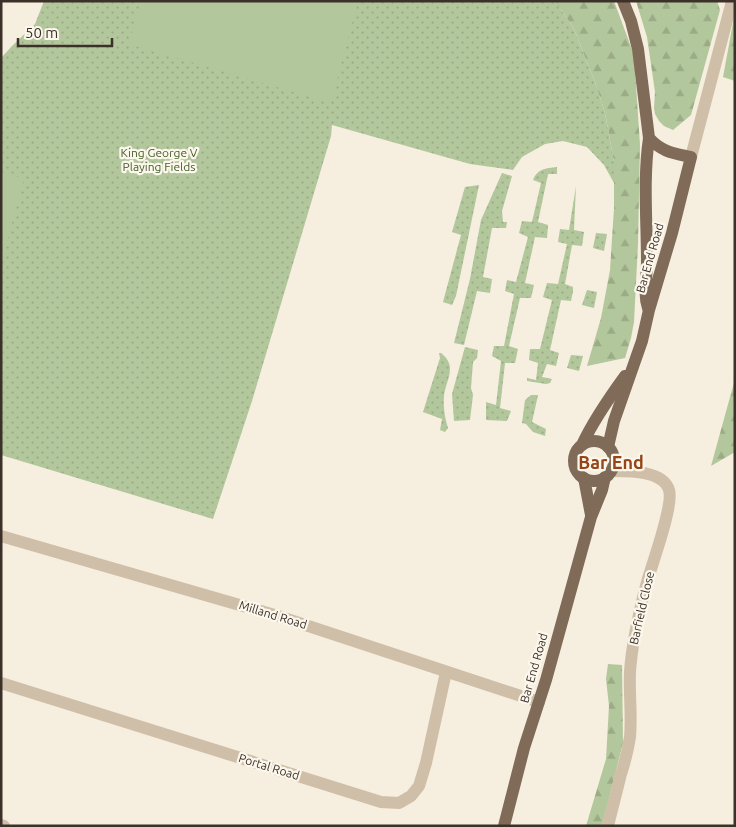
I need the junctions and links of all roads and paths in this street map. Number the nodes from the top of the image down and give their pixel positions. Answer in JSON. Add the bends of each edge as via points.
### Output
{"nodes":[{"id":1,"x":623,"y":1,"type":"edge"},
{"id":2,"x":732,"y":1,"type":"edge"},
{"id":3,"x":649,"y":138,"type":"junction"},
{"id":4,"x":691,"y":157,"type":"junction"},
{"id":5,"x":649,"y":310,"type":"junction"},
{"id":6,"x":633,"y":366,"type":"junction"},
{"id":7,"x":582,"y":445,"type":"junction"},
{"id":8,"x":609,"y":464,"type":"junction"},
{"id":9,"x":584,"y":478,"type":"junction"},
{"id":10,"x":591,"y":517,"type":"junction"},
{"id":11,"x":3,"y":536,"type":"edge"},
{"id":12,"x":446,"y":672,"type":"junction"},
{"id":13,"x":1,"y":683,"type":"edge"},
{"id":14,"x":539,"y":702,"type":"junction"},
{"id":15,"x":504,"y":826,"type":"edge"},
{"id":16,"x":608,"y":826,"type":"edge"}],
"edges":[{"from":1,"to":3,"type":"main road","via":[[638,50]]},
{"from":2,"to":4,"type":"street","name":"Bar End Road"},
{"from":3,"to":4,"type":"main road","via":[[664,150]]},
{"from":3,"to":5,"type":"main road","via":[[645,291]]},
{"from":4,"to":5,"type":"main road","name":"Bar End Road"},
{"from":5,"to":6,"type":"main road","name":"Bar End Road"},
{"from":6,"to":7,"type":"main road","name":"Bar End Road"},
{"from":6,"to":8,"type":"main road","name":"Bar End Road","via":[[614,421]]},
{"from":7,"to":8,"type":"main road","via":[[598,442]]},
{"from":7,"to":9,"type":"main road","via":[[574,462]]},
{"from":8,"to":9,"type":"main road","via":[[595,481]]},
{"from":8,"to":10,"type":"main road","name":"Bar End Road"},
{"from":8,"to":16,"type":"street","name":"Barfield Close","via":[[651,475],[665,483],[670,500],[637,618],[630,673],[630,737]]},
{"from":9,"to":10,"type":"main road","name":"Bar End Road"},
{"from":10,"to":14,"type":"main road","name":"Bar End Road"},
{"from":11,"to":12,"type":"street","name":"Milland Road","via":[[278,616]]},
{"from":12,"to":13,"type":"street","name":"Portal Road","via":[[419,786],[399,803],[381,802]]},
{"from":12,"to":14,"type":"street","name":"Milland Road"},
{"from":14,"to":15,"type":"main road","name":"Bar End Road"}]}
